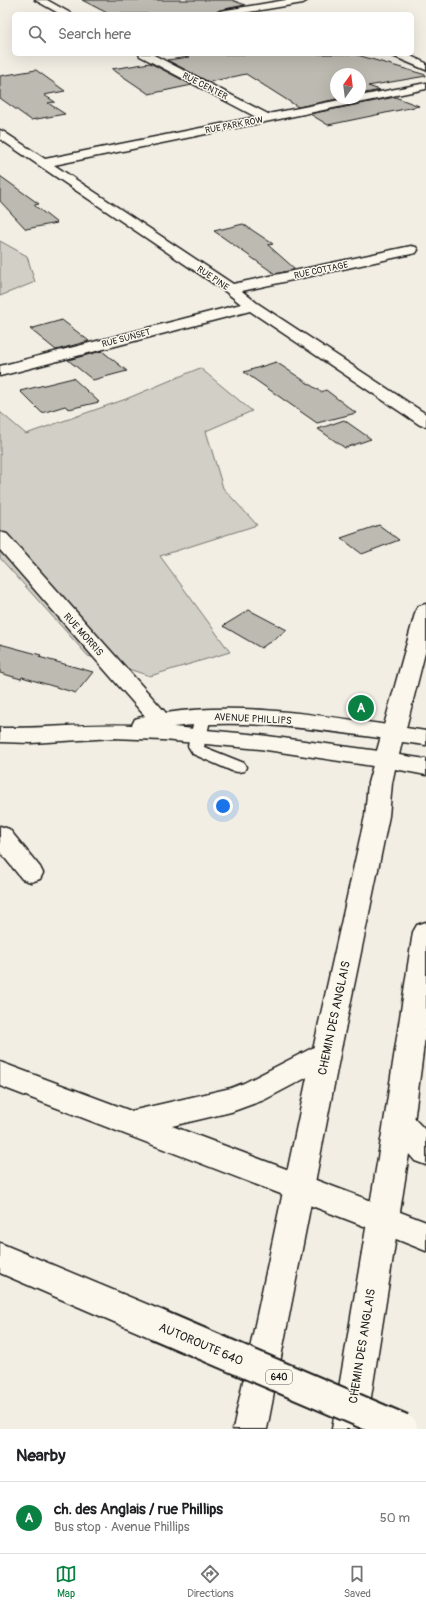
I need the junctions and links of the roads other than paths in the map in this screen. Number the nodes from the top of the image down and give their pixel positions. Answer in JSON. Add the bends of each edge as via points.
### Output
{"nodes":[{"id":1,"x":40,"y":0,"type":"edge"},
{"id":2,"x":303,"y":0,"type":"edge"},
{"id":3,"x":274,"y":2,"type":"edge"},
{"id":4,"x":63,"y":12,"type":"edge"},
{"id":5,"x":229,"y":12,"type":"edge"},
{"id":6,"x":298,"y":12,"type":"dead end"},
{"id":7,"x":148,"y":56,"type":"edge"},
{"id":8,"x":402,"y":56,"type":"edge"},
{"id":9,"x":426,"y":66,"type":"edge"},
{"id":10,"x":426,"y":86,"type":"edge"},
{"id":11,"x":267,"y":118,"type":"junction"},
{"id":12,"x":0,"y":134,"type":"edge"},
{"id":13,"x":43,"y":163,"type":"junction"},
{"id":14,"x":411,"y":250,"type":"dead end"},
{"id":15,"x":231,"y":289,"type":"junction"},
{"id":16,"x":252,"y":306,"type":"junction"},
{"id":17,"x":0,"y":371,"type":"edge"},
{"id":18,"x":426,"y":421,"type":"edge"},
{"id":19,"x":0,"y":538,"type":"edge"},
{"id":20,"x":426,"y":610,"type":"edge"},
{"id":21,"x":200,"y":726,"type":"junction"},
{"id":22,"x":162,"y":727,"type":"junction"},
{"id":23,"x":394,"y":733,"type":"junction"},
{"id":24,"x":0,"y":735,"type":"edge"},
{"id":25,"x":426,"y":738,"type":"edge"},
{"id":26,"x":386,"y":760,"type":"junction"},
{"id":27,"x":238,"y":767,"type":"dead end"},
{"id":28,"x":426,"y":767,"type":"edge"},
{"id":29,"x":0,"y":835,"type":"edge"},
{"id":30,"x":31,"y":873,"type":"dead end"},
{"id":31,"x":426,"y":932,"type":"edge"},
{"id":32,"x":421,"y":995,"type":"edge"},
{"id":33,"x":326,"y":1054,"type":"junction"},
{"id":34,"x":0,"y":1074,"type":"edge"},
{"id":35,"x":399,"y":1122,"type":"junction"},
{"id":36,"x":130,"y":1124,"type":"junction"},
{"id":37,"x":426,"y":1152,"type":"edge"},
{"id":38,"x":299,"y":1188,"type":"junction"},
{"id":39,"x":382,"y":1219,"type":"junction"},
{"id":40,"x":426,"y":1237,"type":"edge"},
{"id":41,"x":0,"y":1258,"type":"edge"},
{"id":42,"x":250,"y":1429,"type":"edge"},
{"id":43,"x":349,"y":1429,"type":"edge"},
{"id":44,"x":402,"y":1429,"type":"edge"}],
"edges":[{"from":1,"to":4,"type":"main road"},
{"from":2,"to":3,"type":"main road"},
{"from":3,"to":5,"type":"main road"},
{"from":3,"to":6,"type":"main road"},
{"from":7,"to":11,"type":"main road","name":"RUE CENTER"},
{"from":8,"to":9,"type":"main road"},
{"from":10,"to":11,"type":"main road","name":"RUE PARK ROW"},
{"from":11,"to":13,"type":"main road","name":"RUE PARK ROW"},
{"from":12,"to":13,"type":"main road","name":"RUE PINE"},
{"from":13,"to":15,"type":"main road","name":"RUE PINE"},
{"from":14,"to":15,"type":"main road","name":"RUE COTTAGE"},
{"from":15,"to":16,"type":"main road","name":"RUE PINE"},
{"from":16,"to":17,"type":"main road","name":"RUE SUNSET"},
{"from":16,"to":18,"type":"main road","name":"RUE PINE"},
{"from":19,"to":22,"type":"main road","name":"RUE MORRIS"},
{"from":20,"to":23,"type":"main road","name":"CHEMIN DES ANGLAIS"},
{"from":21,"to":22,"type":"main road","name":"AVENUE PHILLIPS"},
{"from":21,"to":23,"type":"main road","name":"AVENUE PHILLIPS","via":[[273,718]]},
{"from":21,"to":26,"type":"main road","name":"AVENUE PHILLIPS","via":[[282,745]]},
{"from":21,"to":27,"type":"lane","via":[[196,746],[198,750]]},
{"from":22,"to":24,"type":"main road","name":"AVENUE PHILLIPS","via":[[31,736]]},
{"from":23,"to":25,"type":"main road","name":"AVENUE PHILLIPS"},
{"from":23,"to":26,"type":"main road","name":"CHEMIN DES ANGLAIS"},
{"from":26,"to":28,"type":"main road","name":"AVENUE PHILLIPS"},
{"from":26,"to":33,"type":"main road","name":"CHEMIN DES ANGLAIS","via":[[380,783],[377,816]]},
{"from":29,"to":30,"type":"main road"},
{"from":31,"to":32,"type":"main road","name":"CHEMIN DES ANGLAIS"},
{"from":32,"to":35,"type":"main road","name":"CHEMIN DES ANGLAIS"},
{"from":33,"to":36,"type":"main road","via":[[254,1092]]},
{"from":33,"to":38,"type":"main road","name":"CHEMIN DES ANGLAIS"},
{"from":34,"to":36,"type":"main road"},
{"from":35,"to":37,"type":"main road"},
{"from":35,"to":39,"type":"main road","name":"CHEMIN DES ANGLAIS"},
{"from":36,"to":38,"type":"main road"},
{"from":38,"to":39,"type":"main road"},
{"from":38,"to":42,"type":"main road","name":"CHEMIN DES ANGLAIS"},
{"from":39,"to":40,"type":"main road"},
{"from":39,"to":43,"type":"main road","name":"CHEMIN DES ANGLAIS"},
{"from":41,"to":44,"type":"main road","name":"AUTOROUTE 640","number":"640","bridge":true}]}
